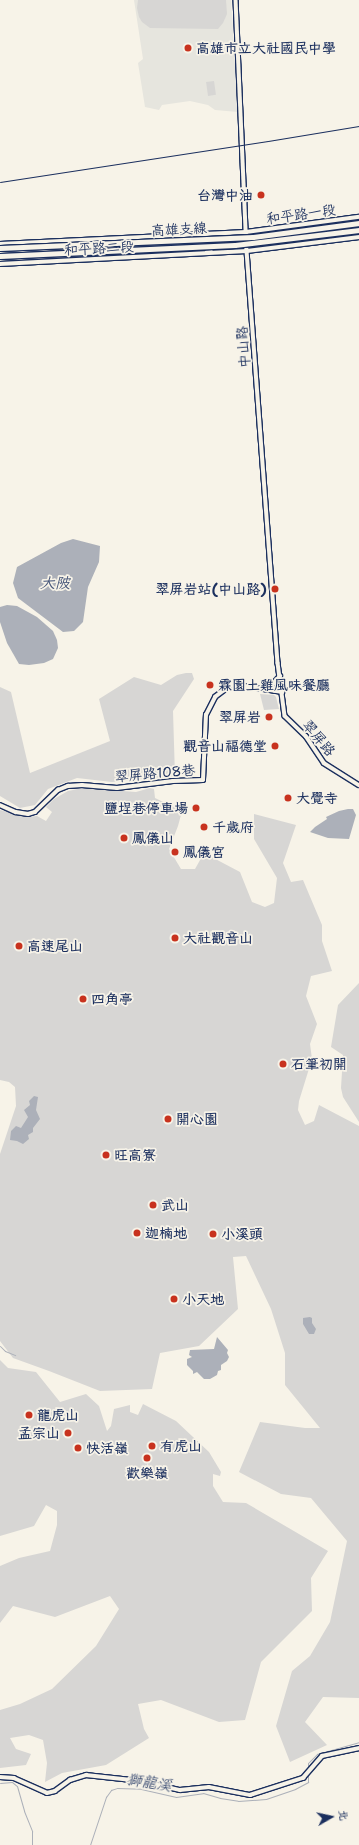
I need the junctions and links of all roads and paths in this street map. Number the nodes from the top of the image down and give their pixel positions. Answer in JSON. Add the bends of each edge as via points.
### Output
{"nodes":[{"id":1,"x":236,"y":0,"type":"edge"},
{"id":2,"x":359,"y":217,"type":"edge"},
{"id":3,"x":359,"y":223,"type":"edge"},
{"id":4,"x":295,"y":226,"type":"junction"},
{"id":5,"x":359,"y":230,"type":"edge"},
{"id":6,"x":246,"y":232,"type":"junction"},
{"id":7,"x":359,"y":236,"type":"edge"},
{"id":8,"x":247,"y":241,"type":"junction"},
{"id":9,"x":0,"y":244,"type":"edge"},
{"id":10,"x":0,"y":248,"type":"edge"},
{"id":11,"x":247,"y":251,"type":"junction"},
{"id":12,"x":207,"y":253,"type":"junction"},
{"id":13,"x":0,"y":256,"type":"edge"},
{"id":14,"x":0,"y":264,"type":"edge"},
{"id":15,"x":280,"y":676,"type":"junction"},
{"id":16,"x":262,"y":689,"type":"junction"},
{"id":17,"x":282,"y":692,"type":"junction"},
{"id":18,"x":359,"y":785,"type":"edge"},
{"id":19,"x":0,"y":805,"type":"edge"},
{"id":20,"x":359,"y":1748,"type":"edge"},
{"id":21,"x":0,"y":1778,"type":"edge"}],
"edges":[{"from":1,"to":6,"type":"street","name":"中山路"},
{"from":2,"to":4,"type":"street","name":"和平路一段"},
{"from":3,"to":10,"type":"highway","name":"高雄支線","bridge":true,"via":[[253,237]]},
{"from":4,"to":6,"type":"street","name":"和平路一段"},
{"from":4,"to":8,"type":"street","via":[[284,236]]},
{"from":5,"to":13,"type":"highway","name":"高雄支線","bridge":true,"via":[[235,245]]},
{"from":6,"to":8,"type":"street","name":"中山路"},
{"from":6,"to":9,"type":"street","name":"和平路二段"},
{"from":7,"to":11,"type":"street","name":"和平路一段"},
{"from":8,"to":11,"type":"street","name":"中山路"},
{"from":8,"to":12,"type":"street","via":[[220,243]]},
{"from":11,"to":12,"type":"street","name":"和平路二段"},
{"from":11,"to":15,"type":"street","name":"中山路"},
{"from":12,"to":14,"type":"street","name":"和平路二段"},
{"from":15,"to":16,"type":"street","via":[[272,685]]},
{"from":15,"to":17,"type":"street","name":"中山路"},
{"from":16,"to":17,"type":"street","name":"翠屏路108巷"},
{"from":16,"to":19,"type":"street","name":"翠屏路108巷","via":[[232,684],[215,698],[206,715],[203,780],[158,782],[133,788],[68,786],[58,790],[35,812],[28,814]]},
{"from":17,"to":18,"type":"street","name":"翠屏路","via":[[286,718],[306,736],[324,763]]},
{"from":20,"to":21,"type":"street","via":[[322,1756],[303,1778],[250,1795],[209,1787],[180,1790],[141,1780],[86,1775],[70,1780],[52,1792],[42,1791],[14,1778]]}]}
